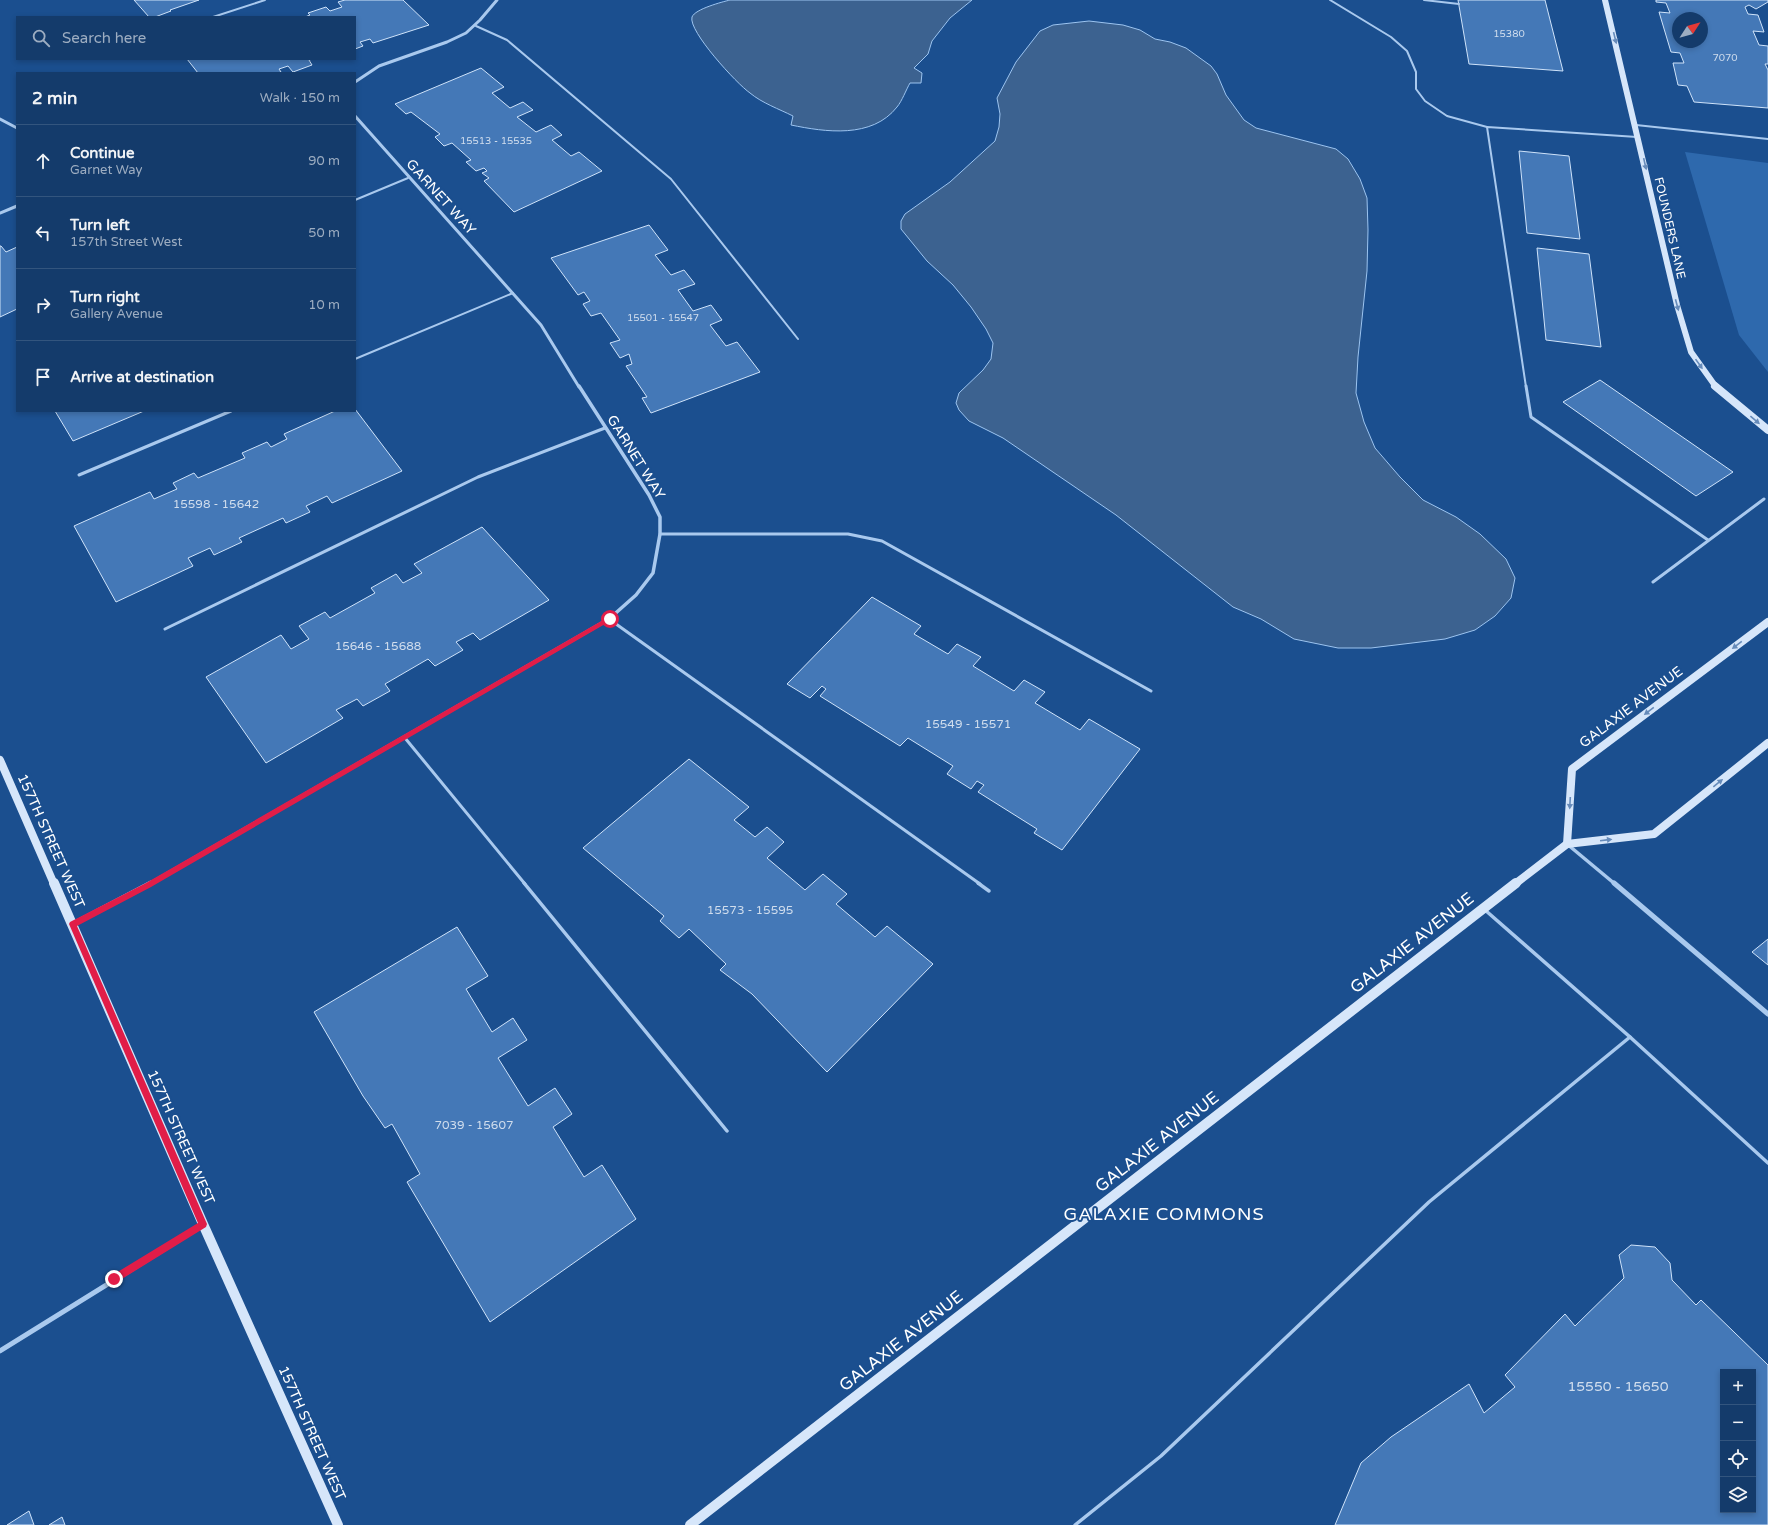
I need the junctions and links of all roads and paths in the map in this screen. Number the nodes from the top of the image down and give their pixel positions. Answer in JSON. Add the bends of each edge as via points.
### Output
{"nodes":[{"id":1,"x":264,"y":0,"type":"edge"},
{"id":2,"x":497,"y":0,"type":"edge"},
{"id":3,"x":1330,"y":0,"type":"edge"},
{"id":4,"x":1424,"y":0,"type":"edge"},
{"id":5,"x":1606,"y":0,"type":"edge"},
{"id":6,"x":1459,"y":4,"type":"dead end"},
{"id":7,"x":216,"y":16,"type":"edge"},
{"id":8,"x":476,"y":26,"type":"junction"},
{"id":9,"x":356,"y":81,"type":"edge"},
{"id":10,"x":356,"y":117,"type":"edge"},
{"id":11,"x":0,"y":119,"type":"edge"},
{"id":12,"x":1636,"y":125,"type":"junction"},
{"id":13,"x":16,"y":127,"type":"edge"},
{"id":14,"x":1487,"y":127,"type":"junction"},
{"id":15,"x":1638,"y":137,"type":"junction"},
{"id":16,"x":1768,"y":139,"type":"edge"},
{"id":17,"x":408,"y":178,"type":"junction"},
{"id":18,"x":356,"y":200,"type":"edge"},
{"id":19,"x":16,"y":206,"type":"edge"},
{"id":20,"x":0,"y":214,"type":"edge"},
{"id":21,"x":513,"y":293,"type":"junction"},
{"id":22,"x":798,"y":339,"type":"dead end"},
{"id":23,"x":356,"y":359,"type":"edge"},
{"id":24,"x":229,"y":412,"type":"edge"},
{"id":25,"x":605,"y":428,"type":"junction"},
{"id":26,"x":1768,"y":430,"type":"edge"},
{"id":27,"x":79,"y":475,"type":"dead end"},
{"id":28,"x":1764,"y":499,"type":"dead end"},
{"id":29,"x":660,"y":534,"type":"junction"},
{"id":30,"x":1708,"y":540,"type":"junction"},
{"id":31,"x":1653,"y":582,"type":"dead end"},
{"id":32,"x":610,"y":619,"type":"junction"},
{"id":33,"x":1768,"y":622,"type":"edge"},
{"id":34,"x":165,"y":629,"type":"dead end"},
{"id":35,"x":1151,"y":691,"type":"dead end"},
{"id":36,"x":405,"y":738,"type":"junction"},
{"id":37,"x":1768,"y":743,"type":"edge"},
{"id":38,"x":0,"y":760,"type":"edge"},
{"id":39,"x":1567,"y":844,"type":"junction"},
{"id":40,"x":990,"y":891,"type":"dead end"},
{"id":41,"x":1483,"y":908,"type":"junction"},
{"id":42,"x":73,"y":924,"type":"junction"},
{"id":43,"x":1768,"y":1014,"type":"edge"},
{"id":44,"x":1630,"y":1037,"type":"junction"},
{"id":45,"x":727,"y":1131,"type":"dead end"},
{"id":46,"x":1768,"y":1163,"type":"edge"},
{"id":47,"x":203,"y":1224,"type":"junction"},
{"id":48,"x":0,"y":1351,"type":"edge"},
{"id":49,"x":338,"y":1525,"type":"edge"},
{"id":50,"x":690,"y":1525,"type":"edge"},
{"id":51,"x":1075,"y":1525,"type":"edge"}],
"edges":[{"from":1,"to":7,"type":"lane"},
{"from":2,"to":8,"type":"street"},
{"from":3,"to":14,"type":"lane","via":[[1391,37],[1406,51],[1416,72],[1416,89],[1425,101],[1447,116]]},
{"from":4,"to":6,"type":"lane"},
{"from":5,"to":12,"type":"street","name":"FOUNDERS LANE","one_way":true},
{"from":8,"to":9,"type":"street","via":[[460,36],[384,64]]},
{"from":8,"to":22,"type":"lane","via":[[507,40],[661,169]]},
{"from":10,"to":17,"type":"street","name":"GARNET WAY"},
{"from":11,"to":13,"type":"street"},
{"from":12,"to":15,"type":"street","name":"FOUNDERS LANE"},
{"from":12,"to":16,"type":"lane"},
{"from":14,"to":15,"type":"lane"},
{"from":14,"to":30,"type":"lane","via":[[1531,417]]},
{"from":15,"to":26,"type":"street","name":"FOUNDERS LANE","one_way":true,"via":[[1677,305],[1691,352],[1714,386]]},
{"from":17,"to":18,"type":"lane"},
{"from":17,"to":21,"type":"street","name":"GARNET WAY"},
{"from":19,"to":20,"type":"street"},
{"from":21,"to":23,"type":"lane"},
{"from":21,"to":25,"type":"street","name":"GARNET WAY","via":[[541,325]]},
{"from":24,"to":27,"type":"lane"},
{"from":25,"to":29,"type":"street","name":"GARNET WAY","via":[[649,495],[660,517]]},
{"from":25,"to":34,"type":"lane","via":[[449,490]]},
{"from":28,"to":30,"type":"lane"},
{"from":29,"to":32,"type":"street","name":"GARNET WAY","via":[[654,573],[636,596]]},
{"from":29,"to":35,"type":"lane","via":[[848,534],[882,542]]},
{"from":30,"to":31,"type":"lane"},
{"from":32,"to":36,"type":"street","name":"GARNET WAY"},
{"from":32,"to":40,"type":"lane"},
{"from":33,"to":39,"type":"street","name":"GALAXIE AVENUE","one_way":true,"via":[[1572,769]]},
{"from":36,"to":42,"type":"street","name":"GARNET WAY","via":[[148,885]]},
{"from":36,"to":45,"type":"lane"},
{"from":39,"to":37,"type":"street","one_way":true,"via":[[1654,834]]},
{"from":38,"to":42,"type":"street","name":"157TH STREET WEST"},
{"from":39,"to":41,"type":"street","name":"GALAXIE AVENUE"},
{"from":39,"to":43,"type":"street"},
{"from":41,"to":44,"type":"lane"},
{"from":41,"to":50,"type":"street","name":"GALAXIE AVENUE"},
{"from":42,"to":47,"type":"street","name":"157TH STREET WEST"},
{"from":44,"to":46,"type":"lane"},
{"from":44,"to":51,"type":"lane","via":[[1429,1202],[1161,1456]]},
{"from":47,"to":48,"type":"street"},
{"from":47,"to":49,"type":"street","name":"157TH STREET WEST"}]}
